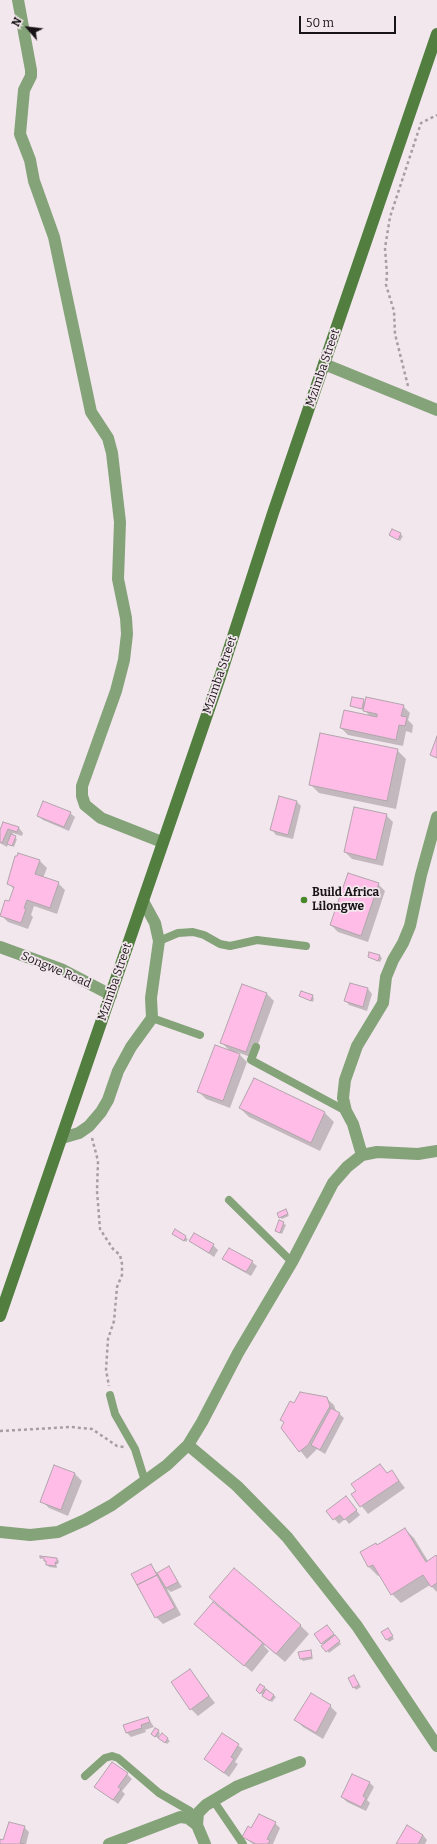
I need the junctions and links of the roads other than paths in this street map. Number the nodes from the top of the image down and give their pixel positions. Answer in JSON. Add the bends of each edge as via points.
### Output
{"nodes":[{"id":1,"x":18,"y":0,"type":"edge"},
{"id":2,"x":437,"y":34,"type":"edge"},
{"id":3,"x":324,"y":364,"type":"junction"},
{"id":4,"x":437,"y":410,"type":"edge"},
{"id":5,"x":437,"y":817,"type":"edge"},
{"id":6,"x":162,"y":842,"type":"junction"},
{"id":7,"x":143,"y":901,"type":"junction"},
{"id":8,"x":159,"y":941,"type":"junction"},
{"id":9,"x":306,"y":946,"type":"dead end"},
{"id":10,"x":0,"y":947,"type":"edge"},
{"id":11,"x":111,"y":995,"type":"junction"},
{"id":12,"x":152,"y":1018,"type":"junction"},
{"id":13,"x":200,"y":1035,"type":"dead end"},
{"id":14,"x":256,"y":1047,"type":"dead end"},
{"id":15,"x":346,"y":1111,"type":"junction"},
{"id":16,"x":62,"y":1138,"type":"junction"},
{"id":17,"x":437,"y":1151,"type":"edge"},
{"id":18,"x":362,"y":1155,"type":"junction"},
{"id":19,"x":229,"y":1200,"type":"dead end"},
{"id":20,"x":292,"y":1262,"type":"junction"},
{"id":21,"x":0,"y":1316,"type":"edge"},
{"id":22,"x":110,"y":1395,"type":"road end"},
{"id":23,"x":188,"y":1444,"type":"junction"},
{"id":24,"x":145,"y":1481,"type":"junction"},
{"id":25,"x":0,"y":1532,"type":"edge"},
{"id":26,"x":437,"y":1746,"type":"edge"},
{"id":27,"x":300,"y":1762,"type":"dead end"},
{"id":28,"x":85,"y":1776,"type":"dead end"},
{"id":29,"x":214,"y":1800,"type":"junction"},
{"id":30,"x":197,"y":1824,"type":"junction"},
{"id":31,"x":109,"y":1844,"type":"edge"},
{"id":32,"x":205,"y":1844,"type":"edge"},
{"id":33,"x":243,"y":1844,"type":"edge"}],
"edges":[{"from":1,"to":6,"type":"street","via":[[31,70],[24,90],[20,134],[54,237],[91,412],[108,438],[112,453],[120,522],[118,579],[126,623],[124,660],[116,691],[82,786],[82,796],[85,805],[101,818]]},
{"from":2,"to":3,"type":"main road","name":"Mzimba Street"},
{"from":3,"to":4,"type":"street"},
{"from":3,"to":6,"type":"main road","name":"Mzimba Street"},
{"from":5,"to":15,"type":"street","via":[[410,926],[386,977],[383,1003],[357,1046],[345,1080]]},
{"from":6,"to":7,"type":"main road","name":"Mzimba Street"},
{"from":7,"to":8,"type":"street","via":[[155,923]]},
{"from":7,"to":11,"type":"main road","name":"Mzimba Street"},
{"from":8,"to":9,"type":"lane","via":[[178,933],[193,932],[230,946],[257,940]]},
{"from":8,"to":12,"type":"street","via":[[151,998]]},
{"from":10,"to":11,"type":"street","name":"Songwe Road","via":[[63,970]]},
{"from":11,"to":16,"type":"main road","name":"Mzimba Street"},
{"from":12,"to":13,"type":"lane"},
{"from":12,"to":16,"type":"street","via":[[131,1047],[118,1071],[108,1100],[89,1126],[79,1133]]},
{"from":14,"to":15,"type":"lane","via":[[251,1060]]},
{"from":15,"to":18,"type":"street","via":[[353,1124]]},
{"from":16,"to":21,"type":"main road","name":"Mzimba Street"},
{"from":17,"to":18,"type":"street","via":[[418,1154],[377,1152]]},
{"from":18,"to":20,"type":"street","via":[[347,1166],[334,1183]]},
{"from":19,"to":20,"type":"lane"},
{"from":20,"to":23,"type":"street"},
{"from":22,"to":24,"type":"lane","via":[[115,1414],[135,1449]]},
{"from":23,"to":24,"type":"street","via":[[167,1465]]},
{"from":23,"to":26,"type":"street","via":[[237,1486],[287,1537],[357,1626]]},
{"from":24,"to":25,"type":"street","via":[[112,1505],[58,1532],[30,1535]]},
{"from":27,"to":29,"type":"street","via":[[238,1786]]},
{"from":28,"to":30,"type":"lane","via":[[104,1758],[118,1758],[158,1793],[186,1807]]},
{"from":29,"to":30,"type":"street","via":[[201,1809],[196,1818]]},
{"from":29,"to":33,"type":"lane"},
{"from":30,"to":31,"type":"street","via":[[188,1818],[180,1817]]},
{"from":30,"to":32,"type":"street"}]}
